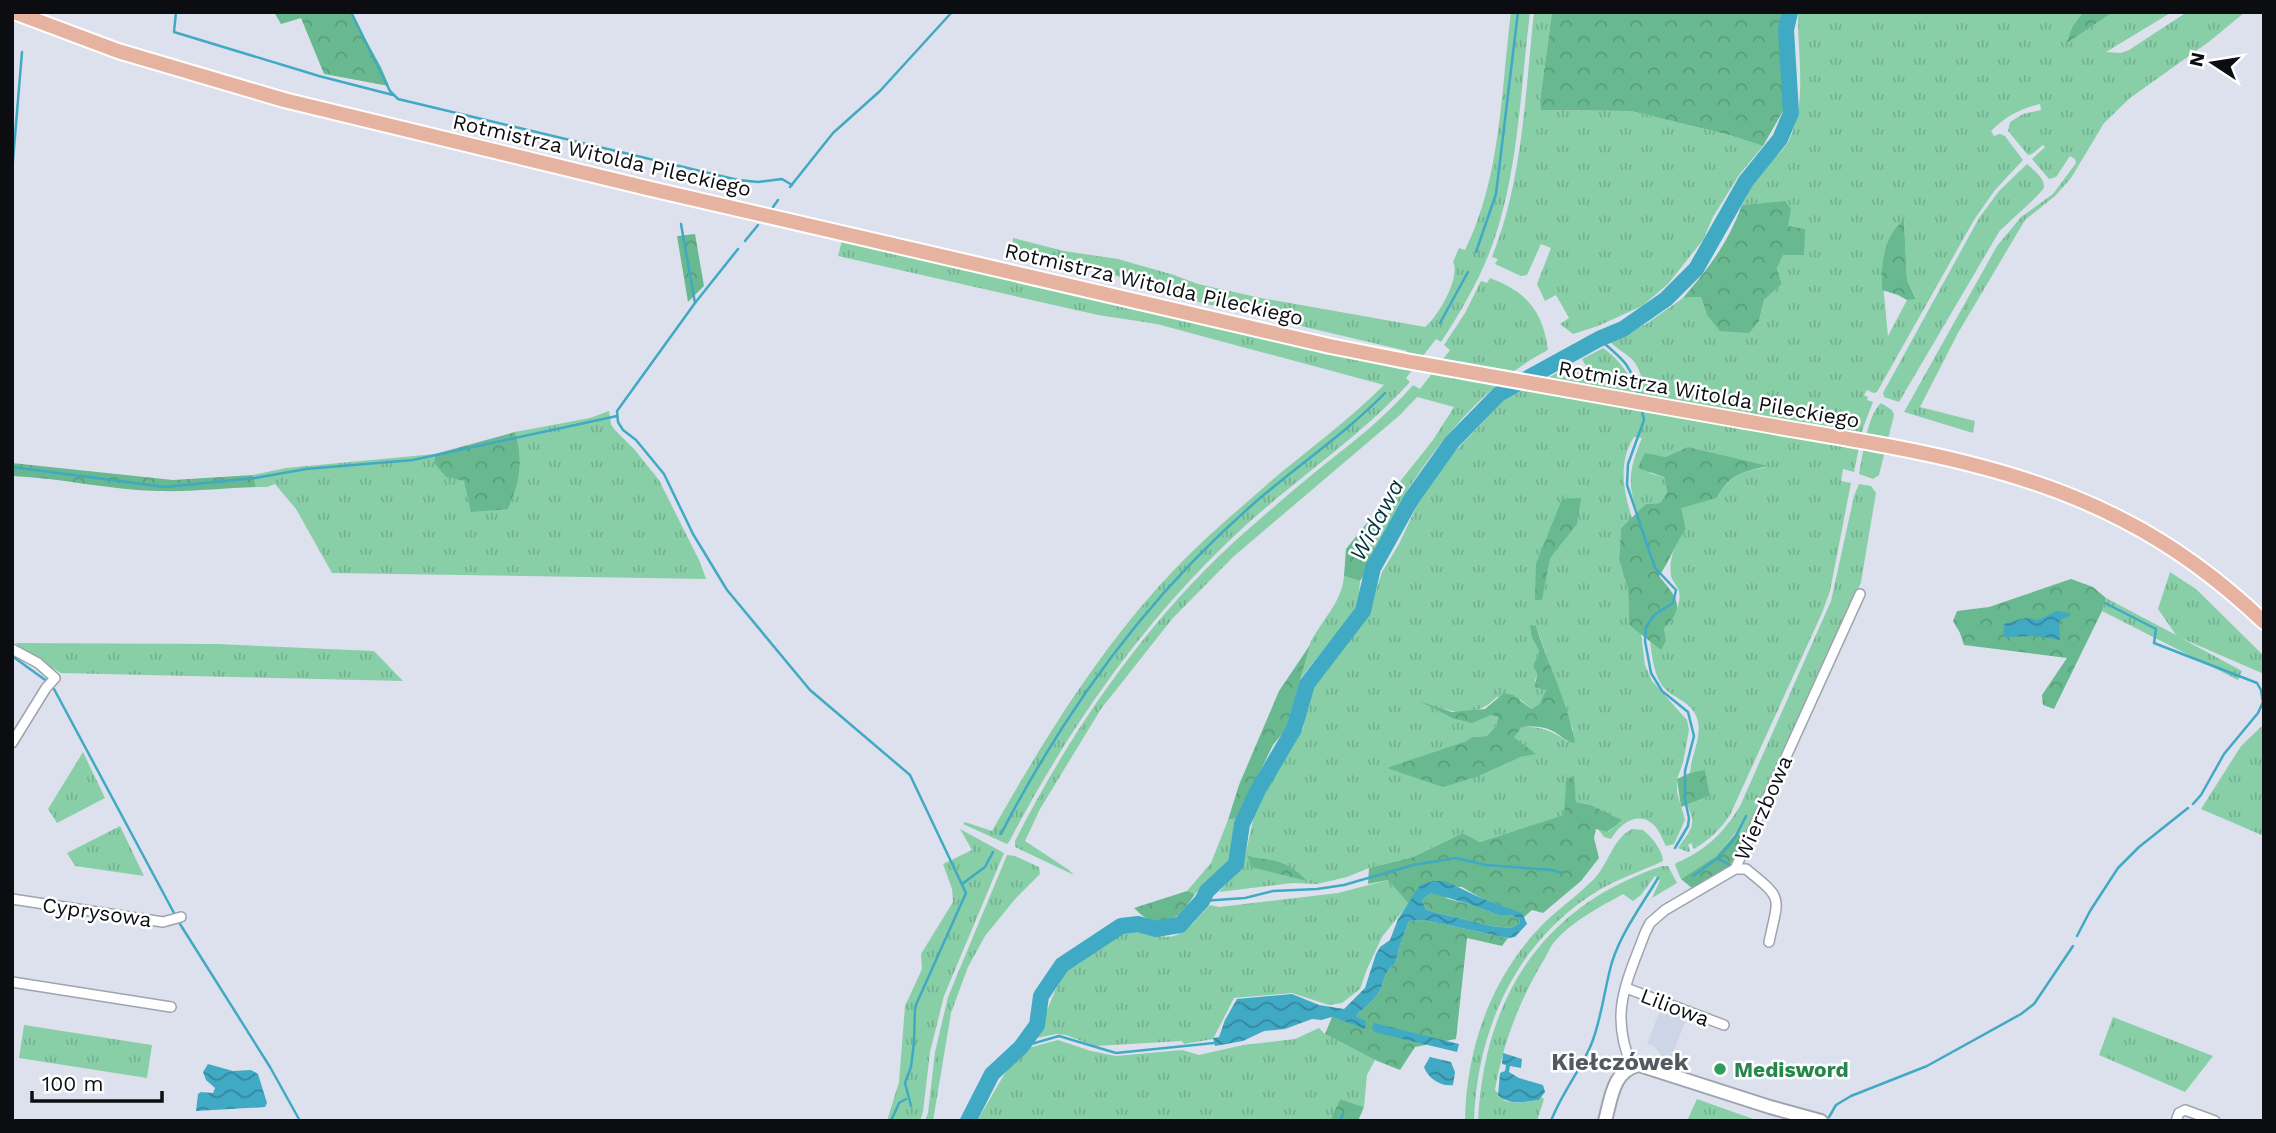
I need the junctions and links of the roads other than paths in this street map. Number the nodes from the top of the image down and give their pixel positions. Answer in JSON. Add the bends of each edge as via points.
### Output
{"nodes":[{"id":1,"x":14,"y":12,"type":"edge"},
{"id":2,"x":1860,"y":594,"type":"dead end"},
{"id":3,"x":2264,"y":622,"type":"edge"},
{"id":4,"x":12,"y":649,"type":"edge"},
{"id":5,"x":12,"y":743,"type":"edge"},
{"id":6,"x":1735,"y":869,"type":"junction"},
{"id":7,"x":12,"y":899,"type":"edge"},
{"id":8,"x":181,"y":917,"type":"dead end"},
{"id":9,"x":1769,"y":942,"type":"dead end"},
{"id":10,"x":12,"y":982,"type":"edge"},
{"id":11,"x":1626,"y":988,"type":"junction"},
{"id":12,"x":171,"y":1007,"type":"dead end"},
{"id":13,"x":1724,"y":1026,"type":"dead end"},
{"id":14,"x":1632,"y":1067,"type":"junction"},
{"id":15,"x":1605,"y":1121,"type":"edge"},
{"id":16,"x":1821,"y":1121,"type":"edge"},
{"id":17,"x":2176,"y":1121,"type":"edge"},
{"id":18,"x":2215,"y":1121,"type":"edge"}],
"edges":[{"from":1,"to":3,"type":"main road","name":"Rotmistrza Witolda Pileckiego","via":[[209,79],[664,192],[1406,362],[1896,448],[2034,483],[2123,520],[2196,566]]},
{"from":2,"to":6,"type":"street","name":"Wierzbowa"},
{"from":4,"to":5,"type":"street","via":[[55,678]]},
{"from":6,"to":9,"type":"street","via":[[1746,869],[1776,895]]},
{"from":6,"to":11,"type":"street","name":"Wierzbowa","via":[[1650,923]]},
{"from":7,"to":8,"type":"street","name":"Cyprysowa","via":[[163,922]]},
{"from":10,"to":12,"type":"street"},
{"from":11,"to":13,"type":"street","name":"Liliowa"},
{"from":11,"to":14,"type":"street","name":"Wierzbowa","via":[[1621,1024]]},
{"from":14,"to":15,"type":"street","via":[[1617,1080]]},
{"from":14,"to":16,"type":"street","via":[[1651,1067]]},
{"from":17,"to":18,"type":"street","via":[[2185,1110]]}]}
